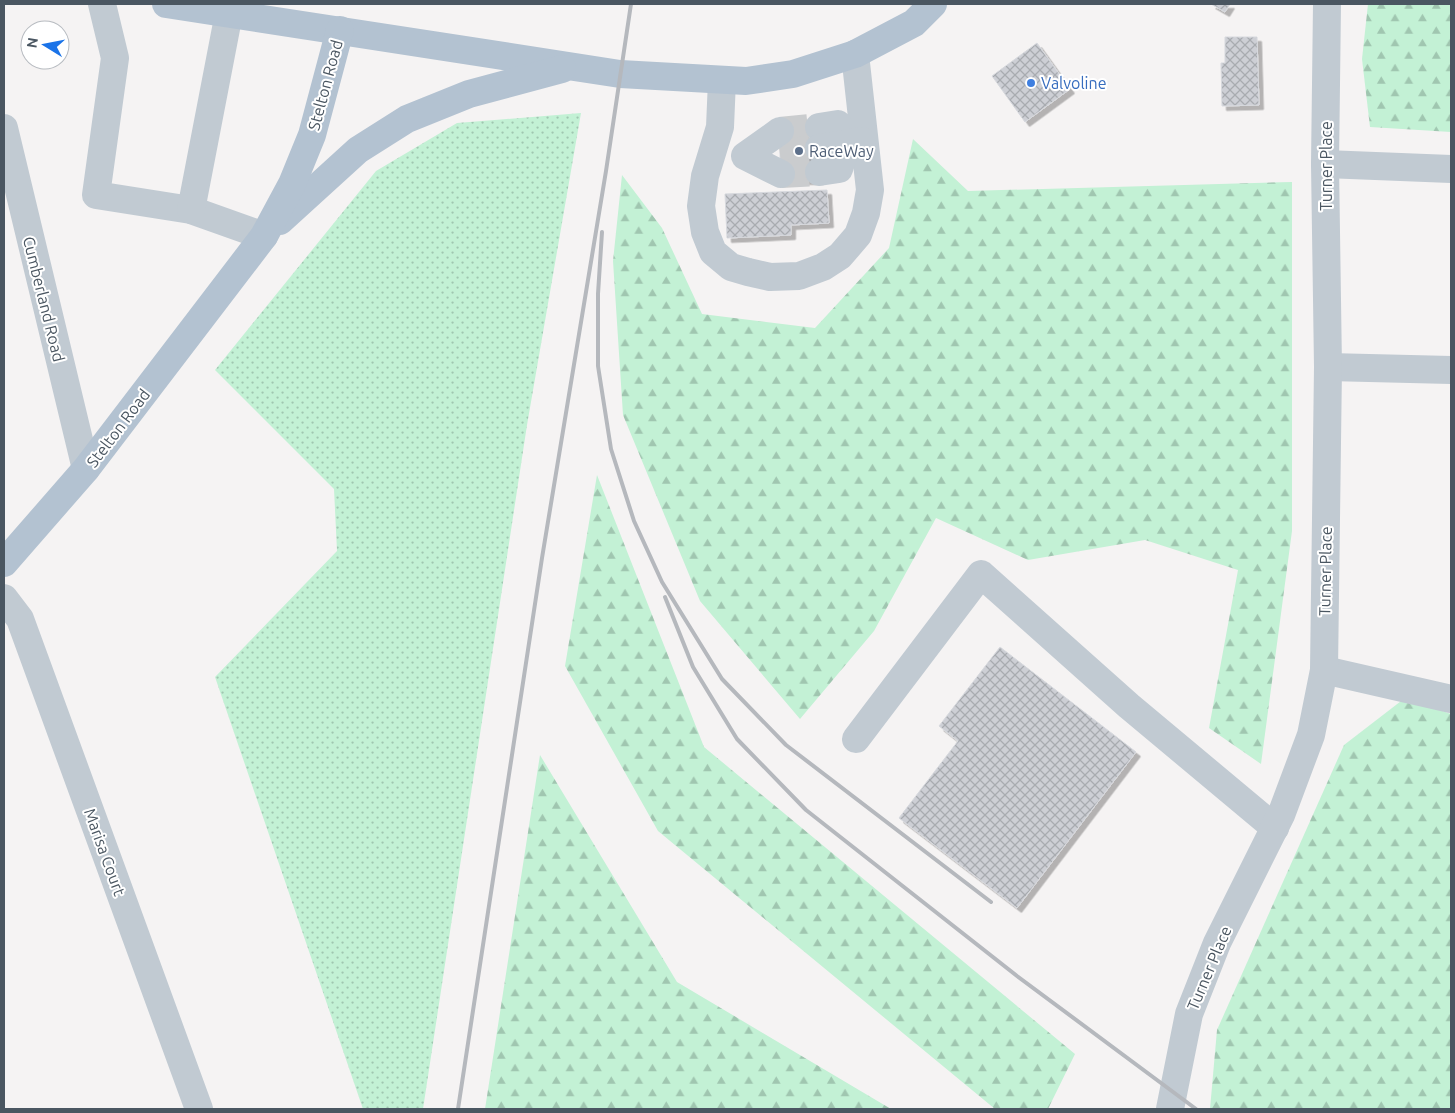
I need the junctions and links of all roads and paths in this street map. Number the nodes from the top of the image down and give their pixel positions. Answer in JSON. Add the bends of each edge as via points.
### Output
{"nodes":[{"id":1,"x":102,"y":4,"type":"edge"},
{"id":2,"x":166,"y":4,"type":"edge"},
{"id":3,"x":933,"y":4,"type":"edge"},
{"id":4,"x":1327,"y":4,"type":"edge"},
{"id":5,"x":229,"y":13,"type":"junction"},
{"id":6,"x":340,"y":30,"type":"junction"},
{"id":7,"x":855,"y":54,"type":"junction"},
{"id":8,"x":571,"y":67,"type":"junction"},
{"id":9,"x":722,"y":80,"type":"junction"},
{"id":10,"x":5,"y":139,"type":"edge"},
{"id":11,"x":856,"y":142,"type":"junction"},
{"id":12,"x":780,"y":153,"type":"tunnel mouth"},
{"id":13,"x":710,"y":158,"type":"junction"},
{"id":14,"x":1325,"y":164,"type":"junction"},
{"id":15,"x":1451,"y":169,"type":"edge"},
{"id":16,"x":191,"y":210,"type":"junction"},
{"id":17,"x":264,"y":236,"type":"junction"},
{"id":18,"x":1328,"y":367,"type":"junction"},
{"id":19,"x":1451,"y":370,"type":"edge"},
{"id":20,"x":86,"y":469,"type":"junction"},
{"id":21,"x":4,"y":563,"type":"edge"},
{"id":22,"x":4,"y":598,"type":"edge"},
{"id":23,"x":1324,"y":670,"type":"junction"},
{"id":24,"x":1451,"y":699,"type":"edge"},
{"id":25,"x":856,"y":740,"type":"dead end"},
{"id":26,"x":1275,"y":828,"type":"junction"},
{"id":27,"x":199,"y":1109,"type":"edge"},
{"id":28,"x":1170,"y":1109,"type":"edge"}],
"edges":[{"from":1,"to":16,"type":"street","via":[[115,58],[96,195]]},
{"from":2,"to":5,"type":"main road"},
{"from":3,"to":7,"type":"main road","name":"Stelton Road","via":[[914,23]]},
{"from":4,"to":14,"type":"street","name":"Turner Place"},
{"from":5,"to":6,"type":"main road"},
{"from":5,"to":16,"type":"street"},
{"from":6,"to":8,"type":"main road","name":"Stelton Road"},
{"from":6,"to":17,"type":"main road","name":"Stelton Road","via":[[312,135],[292,184]]},
{"from":7,"to":9,"type":"main road","name":"Stelton Road","via":[[793,74],[746,81]]},
{"from":7,"to":11,"type":"street"},
{"from":8,"to":9,"type":"main road","name":"Stelton Road","via":[[620,74]]},
{"from":8,"to":17,"type":"main road","via":[[469,94],[407,119],[358,150]]},
{"from":9,"to":13,"type":"street","via":[[720,127]]},
{"from":10,"to":20,"type":"street","name":"Cumberland Road"},
{"from":11,"to":11,"type":"street","via":[[839,169],[819,149],[838,124]]},
{"from":11,"to":13,"type":"street","via":[[870,190],[858,235],[840,256],[799,276],[770,277],[748,272],[731,267],[713,252],[705,232],[701,206]]},
{"from":12,"to":13,"type":"street"},
{"from":14,"to":15,"type":"street"},
{"from":14,"to":18,"type":"street","name":"Turner Place"},
{"from":16,"to":17,"type":"street"},
{"from":17,"to":20,"type":"main road","name":"Stelton Road"},
{"from":18,"to":19,"type":"street"},
{"from":18,"to":23,"type":"street","name":"Turner Place"},
{"from":20,"to":21,"type":"main road","name":"Stelton Road"},
{"from":22,"to":27,"type":"street","name":"Marisa Court","via":[[20,619]]},
{"from":23,"to":24,"type":"street"},
{"from":23,"to":26,"type":"street","name":"Turner Place","via":[[1310,735]]},
{"from":25,"to":26,"type":"street","via":[[981,574],[1129,706]]},
{"from":26,"to":28,"type":"street","name":"Turner Place","via":[[1217,943],[1189,1014]]}]}
